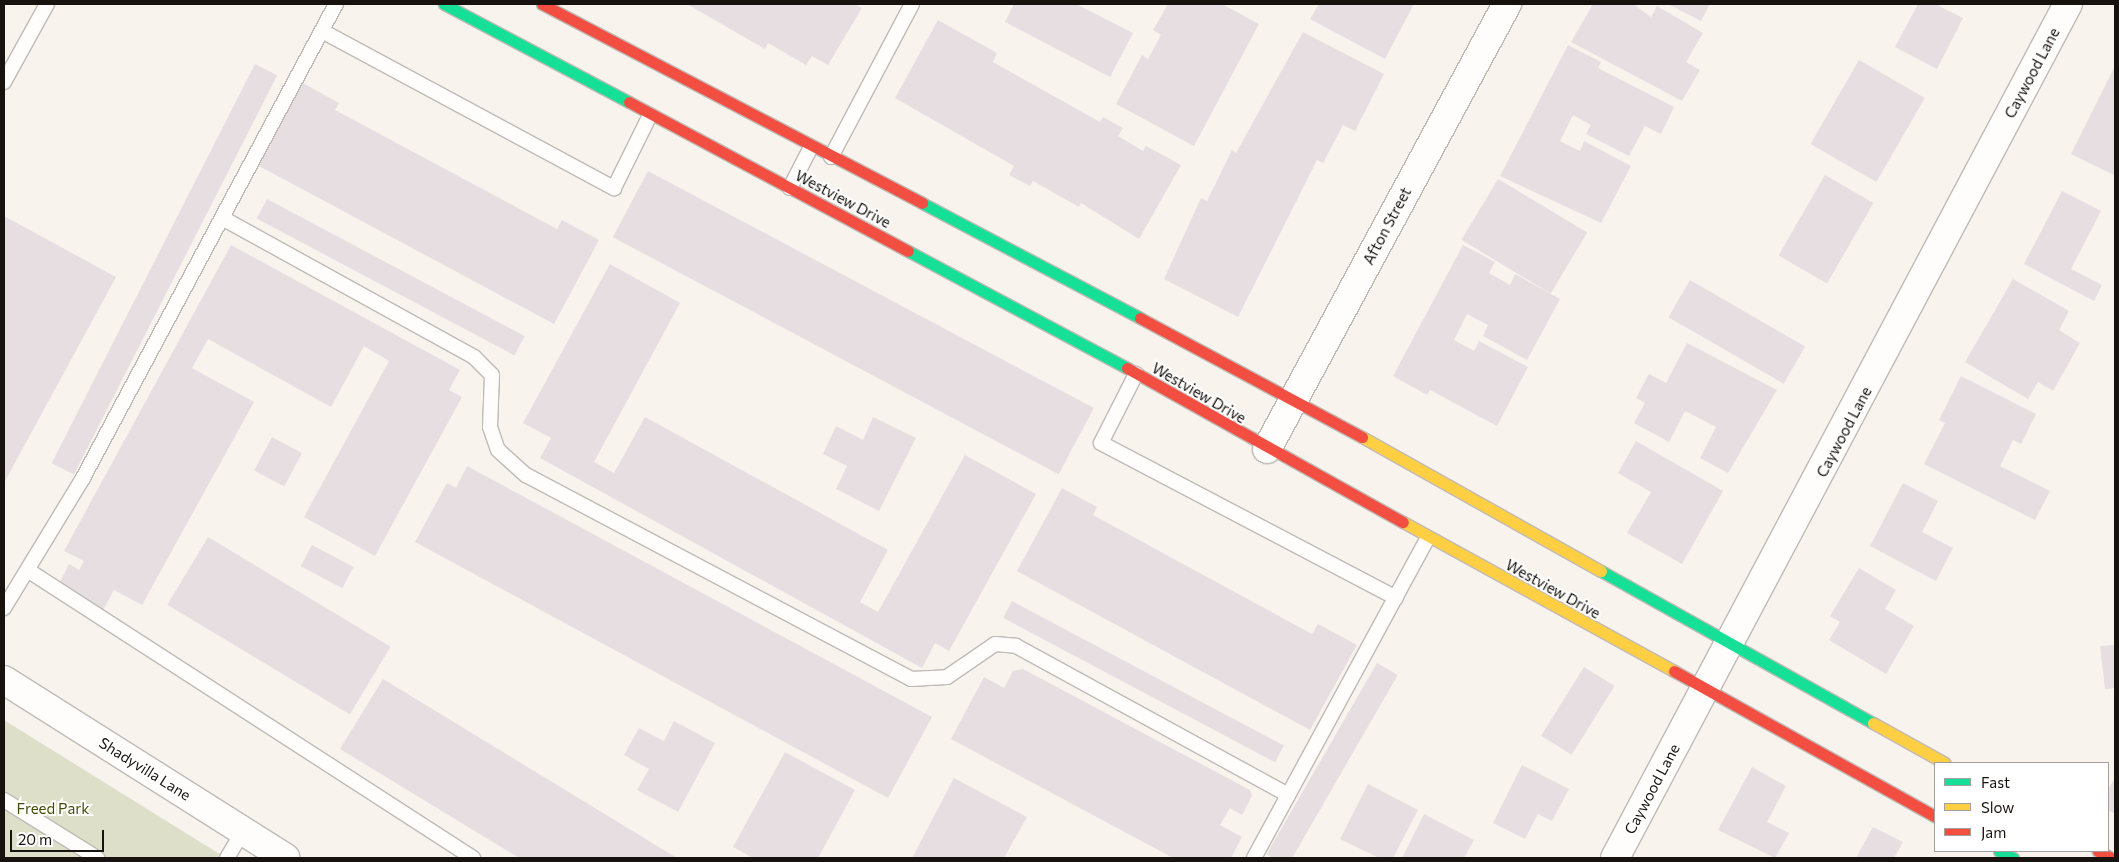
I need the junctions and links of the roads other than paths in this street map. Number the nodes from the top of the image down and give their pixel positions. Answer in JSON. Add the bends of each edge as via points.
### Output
{"nodes":[{"id":1,"x":47,"y":4,"type":"edge"},
{"id":2,"x":336,"y":4,"type":"edge"},
{"id":3,"x":444,"y":4,"type":"edge"},
{"id":4,"x":542,"y":4,"type":"edge"},
{"id":5,"x":912,"y":4,"type":"edge"},
{"id":6,"x":1507,"y":4,"type":"edge"},
{"id":7,"x":2068,"y":4,"type":"edge"},
{"id":8,"x":322,"y":31,"type":"junction"},
{"id":9,"x":8,"y":65,"type":"edge"},
{"id":10,"x":4,"y":82,"type":"edge"},
{"id":11,"x":650,"y":114,"type":"junction"},
{"id":12,"x":811,"y":147,"type":"junction"},
{"id":13,"x":830,"y":157,"type":"junction"},
{"id":14,"x":790,"y":188,"type":"junction"},
{"id":15,"x":224,"y":219,"type":"junction"},
{"id":16,"x":1136,"y":374,"type":"junction"},
{"id":17,"x":1294,"y":399,"type":"junction"},
{"id":18,"x":1267,"y":449,"type":"junction"},
{"id":19,"x":1428,"y":538,"type":"junction"},
{"id":20,"x":29,"y":571,"type":"junction"},
{"id":21,"x":1396,"y":598,"type":"junction"},
{"id":22,"x":4,"y":608,"type":"edge"},
{"id":23,"x":1734,"y":642,"type":"junction"},
{"id":24,"x":4,"y":680,"type":"edge"},
{"id":25,"x":1704,"y":691,"type":"junction"},
{"id":26,"x":1943,"y":762,"type":"edge"},
{"id":27,"x":1288,"y":795,"type":"junction"},
{"id":28,"x":4,"y":800,"type":"edge"},
{"id":29,"x":1934,"y":815,"type":"edge"},
{"id":30,"x":243,"y":831,"type":"junction"},
{"id":31,"x":2001,"y":852,"type":"edge"},
{"id":32,"x":2100,"y":852,"type":"edge"},
{"id":33,"x":97,"y":858,"type":"edge"},
{"id":34,"x":227,"y":858,"type":"edge"},
{"id":35,"x":286,"y":858,"type":"edge"},
{"id":36,"x":473,"y":858,"type":"edge"},
{"id":37,"x":1254,"y":858,"type":"edge"},
{"id":38,"x":1615,"y":858,"type":"edge"},
{"id":39,"x":2013,"y":858,"type":"edge"},
{"id":40,"x":2111,"y":858,"type":"edge"}],
"edges":[{"from":1,"to":9,"type":"lane"},
{"from":2,"to":8,"type":"lane"},
{"from":3,"to":11,"type":"main road","name":"Westview Drive"},
{"from":4,"to":12,"type":"main road","name":"Westview Drive"},
{"from":5,"to":13,"type":"lane"},
{"from":6,"to":17,"type":"street","name":"Afton Street"},
{"from":7,"to":23,"type":"street","name":"Caywood Lane"},
{"from":8,"to":11,"type":"lane","via":[[614,188]]},
{"from":8,"to":15,"type":"lane"},
{"from":9,"to":10,"type":"lane"},
{"from":11,"to":14,"type":"main road","name":"Westview Drive"},
{"from":12,"to":13,"type":"main road","name":"Westview Drive"},
{"from":12,"to":14,"type":"lane"},
{"from":13,"to":17,"type":"main road","name":"Westview Drive"},
{"from":14,"to":16,"type":"main road","name":"Westview Drive"},
{"from":15,"to":20,"type":"lane"},
{"from":15,"to":27,"type":"lane","via":[[474,357],[492,374],[490,427],[498,450],[526,475],[911,679],[947,677],[995,644],[1016,646]]},
{"from":16,"to":18,"type":"main road","name":"Westview Drive"},
{"from":16,"to":21,"type":"lane","via":[[1101,443]]},
{"from":17,"to":18,"type":"street","name":"Afton Street"},
{"from":17,"to":23,"type":"main road","name":"Westview Drive"},
{"from":18,"to":19,"type":"main road","name":"Westview Drive"},
{"from":19,"to":21,"type":"lane"},
{"from":19,"to":25,"type":"main road","name":"Westview Drive"},
{"from":20,"to":22,"type":"lane"},
{"from":20,"to":36,"type":"lane"},
{"from":21,"to":27,"type":"lane"},
{"from":23,"to":25,"type":"street","name":"Caywood Lane"},
{"from":23,"to":26,"type":"main road","name":"Westview Drive"},
{"from":24,"to":30,"type":"street","name":"Shadyvilla Lane"},
{"from":25,"to":29,"type":"main road","name":"Westview Drive"},
{"from":25,"to":38,"type":"street","name":"Caywood Lane"},
{"from":27,"to":37,"type":"lane"},
{"from":28,"to":33,"type":"lane"},
{"from":30,"to":34,"type":"lane"},
{"from":30,"to":35,"type":"street","name":"Shadyvilla Lane"},
{"from":31,"to":39,"type":"main road"},
{"from":32,"to":40,"type":"main road"}]}
